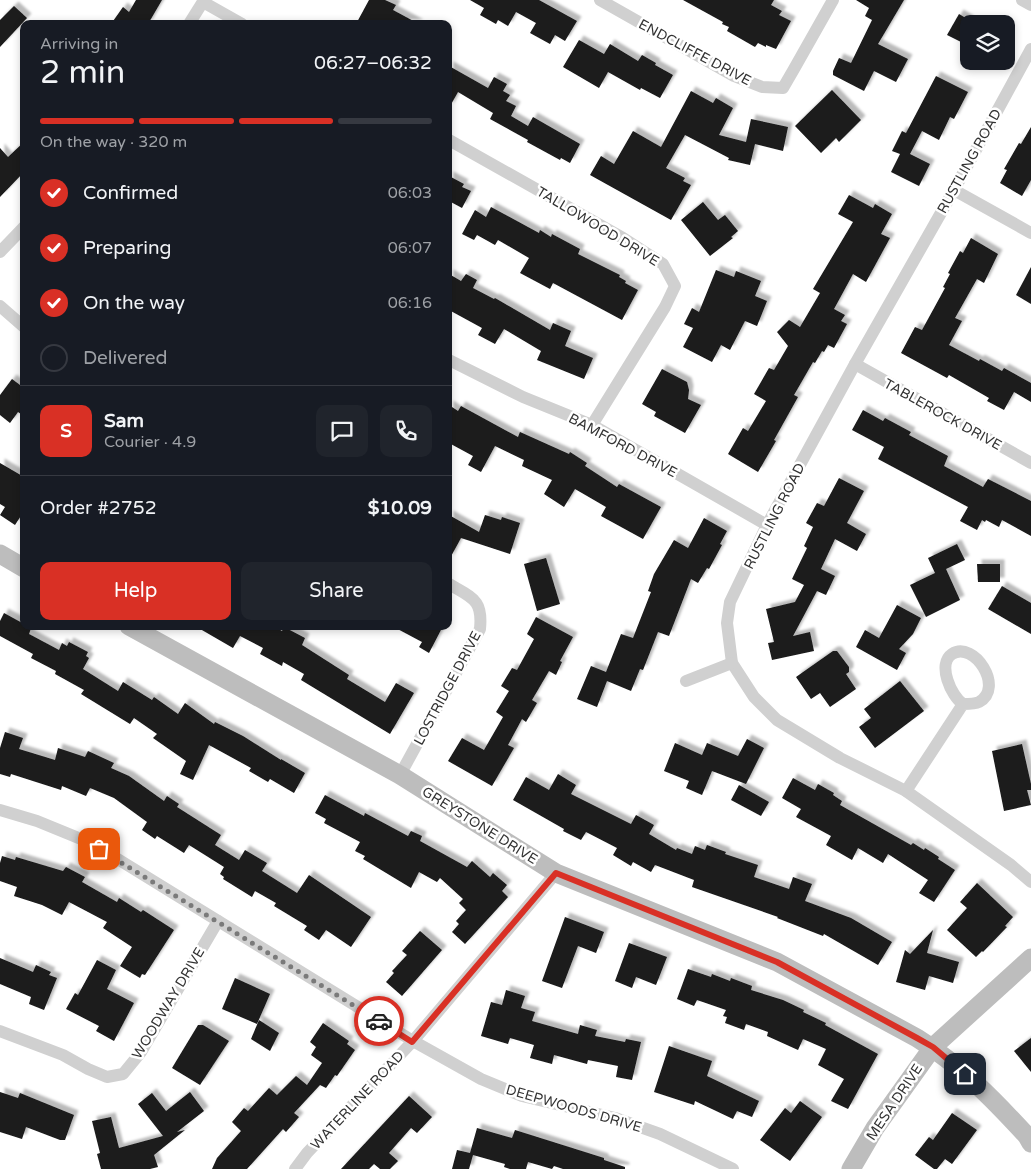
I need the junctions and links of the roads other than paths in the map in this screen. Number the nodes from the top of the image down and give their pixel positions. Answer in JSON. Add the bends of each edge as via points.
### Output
{"nodes":[{"id":1,"x":600,"y":0,"type":"edge"},
{"id":2,"x":833,"y":0,"type":"edge"},
{"id":3,"x":1022,"y":0,"type":"edge"},
{"id":4,"x":204,"y":1,"type":"edge"},
{"id":5,"x":1031,"y":5,"type":"edge"},
{"id":6,"x":192,"y":20,"type":"edge"},
{"id":7,"x":235,"y":20,"type":"edge"},
{"id":8,"x":1031,"y":49,"type":"edge"},
{"id":9,"x":452,"y":142,"type":"edge"},
{"id":10,"x":954,"y":190,"type":"junction"},
{"id":11,"x":20,"y":231,"type":"edge"},
{"id":12,"x":1031,"y":233,"type":"edge"},
{"id":13,"x":0,"y":252,"type":"edge"},
{"id":14,"x":0,"y":306,"type":"edge"},
{"id":15,"x":20,"y":324,"type":"edge"},
{"id":16,"x":452,"y":362,"type":"edge"},
{"id":17,"x":855,"y":364,"type":"junction"},
{"id":18,"x":592,"y":425,"type":"junction"},
{"id":19,"x":1031,"y":464,"type":"edge"},
{"id":20,"x":767,"y":525,"type":"junction"},
{"id":21,"x":0,"y":554,"type":"edge"},
{"id":22,"x":20,"y":566,"type":"edge"},
{"id":23,"x":452,"y":586,"type":"edge"},
{"id":24,"x":136,"y":630,"type":"edge"},
{"id":25,"x":732,"y":663,"type":"junction"},
{"id":26,"x":686,"y":681,"type":"dead end"},
{"id":27,"x":963,"y":704,"type":"dead end"},
{"id":28,"x":400,"y":775,"type":"junction"},
{"id":29,"x":906,"y":791,"type":"junction"},
{"id":30,"x":0,"y":810,"type":"edge"},
{"id":31,"x":556,"y":873,"type":"junction"},
{"id":32,"x":1031,"y":882,"type":"edge"},
{"id":33,"x":218,"y":921,"type":"junction"},
{"id":34,"x":1031,"y":958,"type":"edge"},
{"id":35,"x":0,"y":1032,"type":"edge"},
{"id":36,"x":412,"y":1042,"type":"junction"},
{"id":37,"x":933,"y":1047,"type":"junction"},
{"id":38,"x":1031,"y":1143,"type":"edge"},
{"id":39,"x":296,"y":1169,"type":"edge"},
{"id":40,"x":732,"y":1169,"type":"edge"},
{"id":41,"x":851,"y":1169,"type":"edge"}],
"edges":[{"from":1,"to":2,"type":"street","name":"ENDCLIFFE DRIVE","via":[[734,76],[762,87],[783,88]]},
{"from":3,"to":5,"type":"street"},
{"from":4,"to":6,"type":"street"},
{"from":4,"to":7,"type":"street"},
{"from":8,"to":10,"type":"street","name":"RUSTLING ROAD"},
{"from":9,"to":18,"type":"street","name":"TALLOWOOD DRIVE","via":[[623,238],[663,264],[675,286]]},
{"from":10,"to":12,"type":"street"},
{"from":10,"to":17,"type":"street","name":"RUSTLING ROAD"},
{"from":11,"to":13,"type":"street"},
{"from":14,"to":15,"type":"street"},
{"from":16,"to":18,"type":"street","name":"BAMFORD DRIVE","via":[[523,397]]},
{"from":17,"to":19,"type":"street","name":"TABLEROCK DRIVE"},
{"from":17,"to":20,"type":"street","name":"RUSTLING ROAD"},
{"from":18,"to":20,"type":"street","name":"BAMFORD DRIVE"},
{"from":20,"to":25,"type":"street","name":"RUSTLING ROAD","via":[[730,602],[728,631]]},
{"from":21,"to":22,"type":"street"},
{"from":23,"to":28,"type":"street","name":"LOSTRIDGE DRIVE","via":[[475,600],[481,614],[480,629]]},
{"from":24,"to":28,"type":"street","name":"GREYSTONE DRIVE"},
{"from":25,"to":26,"type":"street"},
{"from":25,"to":29,"type":"street","name":"RUSTLING ROAD","via":[[754,697],[777,720],[840,758]]},
{"from":27,"to":29,"type":"street"},
{"from":28,"to":31,"type":"street","name":"GREYSTONE DRIVE"},
{"from":29,"to":32,"type":"street","name":"RUSTLING ROAD"},
{"from":30,"to":33,"type":"street","name":"DEEPWOODS DRIVE","via":[[81,839]]},
{"from":31,"to":36,"type":"street","name":"WATERLINE ROAD"},
{"from":31,"to":37,"type":"street","name":"GREYSTONE DRIVE","via":[[777,962]]},
{"from":33,"to":35,"type":"street","name":"WOODWAY DRIVE","via":[[141,1052],[123,1074],[107,1077],[63,1055]]},
{"from":33,"to":36,"type":"street","name":"DEEPWOODS DRIVE"},
{"from":34,"to":37,"type":"street","name":"MESA DRIVE"},
{"from":36,"to":39,"type":"street","name":"WATERLINE ROAD","via":[[307,1153]]},
{"from":36,"to":40,"type":"street","name":"DEEPWOODS DRIVE","via":[[481,1079],[522,1096],[615,1118],[660,1134]]},
{"from":37,"to":38,"type":"street","name":"GREYSTONE DRIVE","via":[[989,1095]]},
{"from":37,"to":41,"type":"street","name":"MESA DRIVE","via":[[875,1128]]}]}
